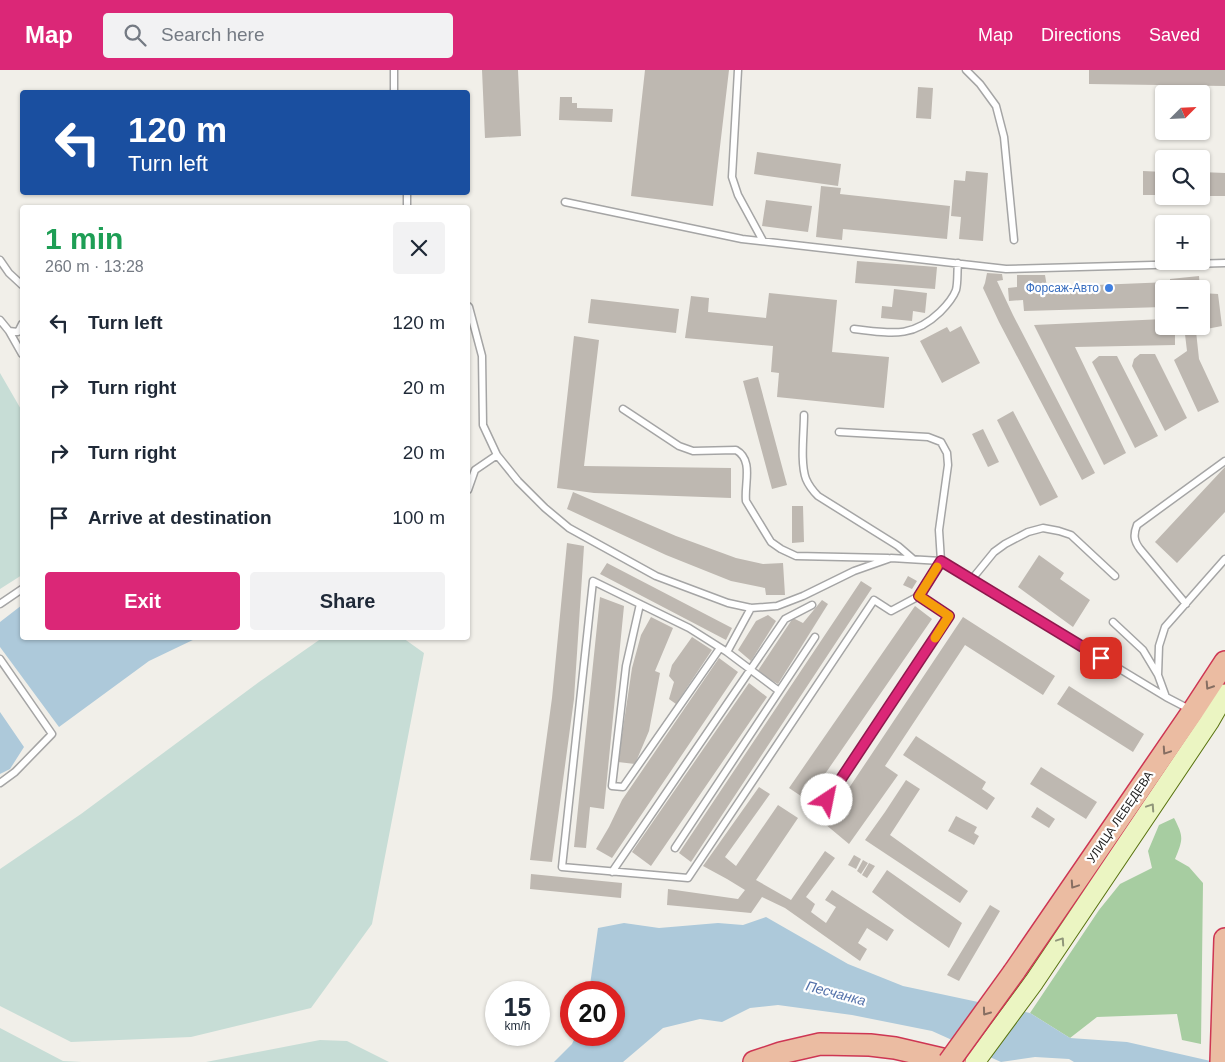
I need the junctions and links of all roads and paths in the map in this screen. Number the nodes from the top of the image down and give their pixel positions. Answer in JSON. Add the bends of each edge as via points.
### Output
{"nodes":[{"id":1,"x":394,"y":70,"type":"edge"},
{"id":2,"x":738,"y":70,"type":"edge"},
{"id":3,"x":966,"y":70,"type":"edge"},
{"id":4,"x":394,"y":90,"type":"edge"},
{"id":5,"x":566,"y":202,"type":"dead end"},
{"id":6,"x":1014,"y":240,"type":"dead end"},
{"id":7,"x":762,"y":241,"type":"junction"},
{"id":8,"x":0,"y":260,"type":"edge"},
{"id":9,"x":1225,"y":262,"type":"edge"},
{"id":10,"x":958,"y":263,"type":"junction"},
{"id":11,"x":20,"y":283,"type":"edge"},
{"id":12,"x":470,"y":311,"type":"edge"},
{"id":13,"x":0,"y":320,"type":"edge"},
{"id":14,"x":20,"y":328,"type":"edge"},
{"id":15,"x":854,"y":329,"type":"dead end"},
{"id":16,"x":8,"y":332,"type":"junction"},
{"id":17,"x":20,"y":351,"type":"edge"},
{"id":18,"x":623,"y":409,"type":"dead end"},
{"id":19,"x":804,"y":414,"type":"dead end"},
{"id":20,"x":839,"y":432,"type":"dead end"},
{"id":21,"x":497,"y":455,"type":"junction"},
{"id":22,"x":1225,"y":461,"type":"edge"},
{"id":23,"x":470,"y":484,"type":"edge"},
{"id":24,"x":891,"y":558,"type":"junction"},
{"id":25,"x":913,"y":558,"type":"junction"},
{"id":26,"x":1225,"y":559,"type":"edge"},
{"id":27,"x":941,"y":561,"type":"junction"},
{"id":28,"x":1114,"y":576,"type":"dead end"},
{"id":29,"x":972,"y":579,"type":"junction"},
{"id":30,"x":20,"y":590,"type":"edge"},
{"id":31,"x":919,"y":596,"type":"junction"},
{"id":32,"x":0,"y":604,"type":"edge"},
{"id":33,"x":640,"y":604,"type":"junction"},
{"id":34,"x":1186,"y":604,"type":"junction"},
{"id":35,"x":812,"y":605,"type":"dead end"},
{"id":36,"x":751,"y":608,"type":"junction"},
{"id":37,"x":1113,"y":622,"type":"dead end"},
{"id":38,"x":815,"y":637,"type":"dead end"},
{"id":39,"x":724,"y":650,"type":"junction"},
{"id":40,"x":0,"y":659,"type":"edge"},
{"id":41,"x":1225,"y":662,"type":"edge"},
{"id":42,"x":751,"y":670,"type":"junction"},
{"id":43,"x":1158,"y":675,"type":"junction"},
{"id":44,"x":779,"y":691,"type":"junction"},
{"id":45,"x":1225,"y":694,"type":"edge"},
{"id":46,"x":1166,"y":697,"type":"junction"},
{"id":47,"x":1201,"y":716,"type":"junction"},
{"id":48,"x":0,"y":784,"type":"edge"},
{"id":49,"x":827,"y":800,"type":"dead end"},
{"id":50,"x":675,"y":848,"type":"dead end"},
{"id":51,"x":612,"y":872,"type":"junction"},
{"id":52,"x":1225,"y":939,"type":"edge"},
{"id":53,"x":754,"y":1062,"type":"edge"},
{"id":54,"x":950,"y":1062,"type":"edge"},
{"id":55,"x":955,"y":1062,"type":"edge"},
{"id":56,"x":975,"y":1062,"type":"edge"},
{"id":57,"x":1221,"y":1062,"type":"edge"}],
"edges":[{"from":1,"to":4,"type":"lane"},
{"from":2,"to":7,"type":"lane","via":[[732,177]]},
{"from":3,"to":6,"type":"lane","via":[[996,106],[1004,137]]},
{"from":5,"to":7,"type":"lane"},
{"from":7,"to":10,"type":"lane"},
{"from":8,"to":11,"type":"lane"},
{"from":9,"to":10,"type":"lane","via":[[1006,269]]},
{"from":10,"to":15,"type":"lane","via":[[956,291],[931,321],[914,330],[898,333]]},
{"from":12,"to":21,"type":"lane","via":[[482,356],[482,425]]},
{"from":13,"to":16,"type":"lane"},
{"from":14,"to":16,"type":"lane","via":[[18,332]]},
{"from":16,"to":17,"type":"lane"},
{"from":18,"to":24,"type":"lane","via":[[679,446],[693,451],[736,450],[742,453],[747,465],[746,501],[772,542],[781,549],[796,556]]},
{"from":19,"to":25,"type":"lane","via":[[803,469],[811,489]]},
{"from":20,"to":27,"type":"lane","via":[[928,437],[941,442],[947,453],[948,465],[938,530]]},
{"from":21,"to":23,"type":"lane","via":[[475,470]]},
{"from":21,"to":36,"type":"lane","via":[[518,481],[569,528],[656,576],[728,604]]},
{"from":22,"to":34,"type":"lane","via":[[1137,525],[1135,530],[1135,543]]},
{"from":24,"to":25,"type":"lane"},
{"from":24,"to":36,"type":"lane","via":[[777,606]]},
{"from":25,"to":27,"type":"lane"},
{"from":26,"to":34,"type":"lane"},
{"from":27,"to":29,"type":"lane"},
{"from":27,"to":31,"type":"lane"},
{"from":28,"to":29,"type":"lane","via":[[1071,535],[1043,528],[1005,544],[994,552]]},
{"from":29,"to":46,"type":"lane"},
{"from":30,"to":32,"type":"lane"},
{"from":31,"to":49,"type":"lane","via":[[949,616]]},
{"from":31,"to":51,"type":"lane","via":[[891,611],[874,600],[688,878]]},
{"from":33,"to":39,"type":"lane"},
{"from":33,"to":39,"type":"lane","via":[[626,666],[612,786],[623,787]]},
{"from":33,"to":51,"type":"lane","via":[[593,581],[562,867]]},
{"from":34,"to":43,"type":"lane","via":[[1165,627],[1158,646]]},
{"from":35,"to":42,"type":"lane","via":[[785,619]]},
{"from":36,"to":39,"type":"lane"},
{"from":37,"to":43,"type":"lane","via":[[1143,650]]},
{"from":38,"to":44,"type":"lane"},
{"from":39,"to":42,"type":"lane"},
{"from":40,"to":48,"type":"lane","via":[[52,734]]},
{"from":41,"to":47,"type":"highway","name":"УЛИЦА ЛЕБЕДЕВА","one_way":true},
{"from":42,"to":44,"type":"lane"},
{"from":42,"to":51,"type":"lane"},
{"from":43,"to":46,"type":"lane"},
{"from":44,"to":50,"type":"lane"},
{"from":45,"to":47,"type":"main road","name":"УЛИЦА ЛЕБЕДЕВА"},
{"from":46,"to":47,"type":"lane"},
{"from":47,"to":54,"type":"highway","name":"УЛИЦА ЛЕБЕДЕВА","one_way":true,"bridge":true},
{"from":56,"to":47,"type":"main road","name":"УЛИЦА ЛЕБЕДЕВА","one_way":true,"via":[[1034,982]]},
{"from":52,"to":57,"type":"highway"},
{"from":53,"to":55,"type":"highway","via":[[820,1044],[895,1048]]}]}
